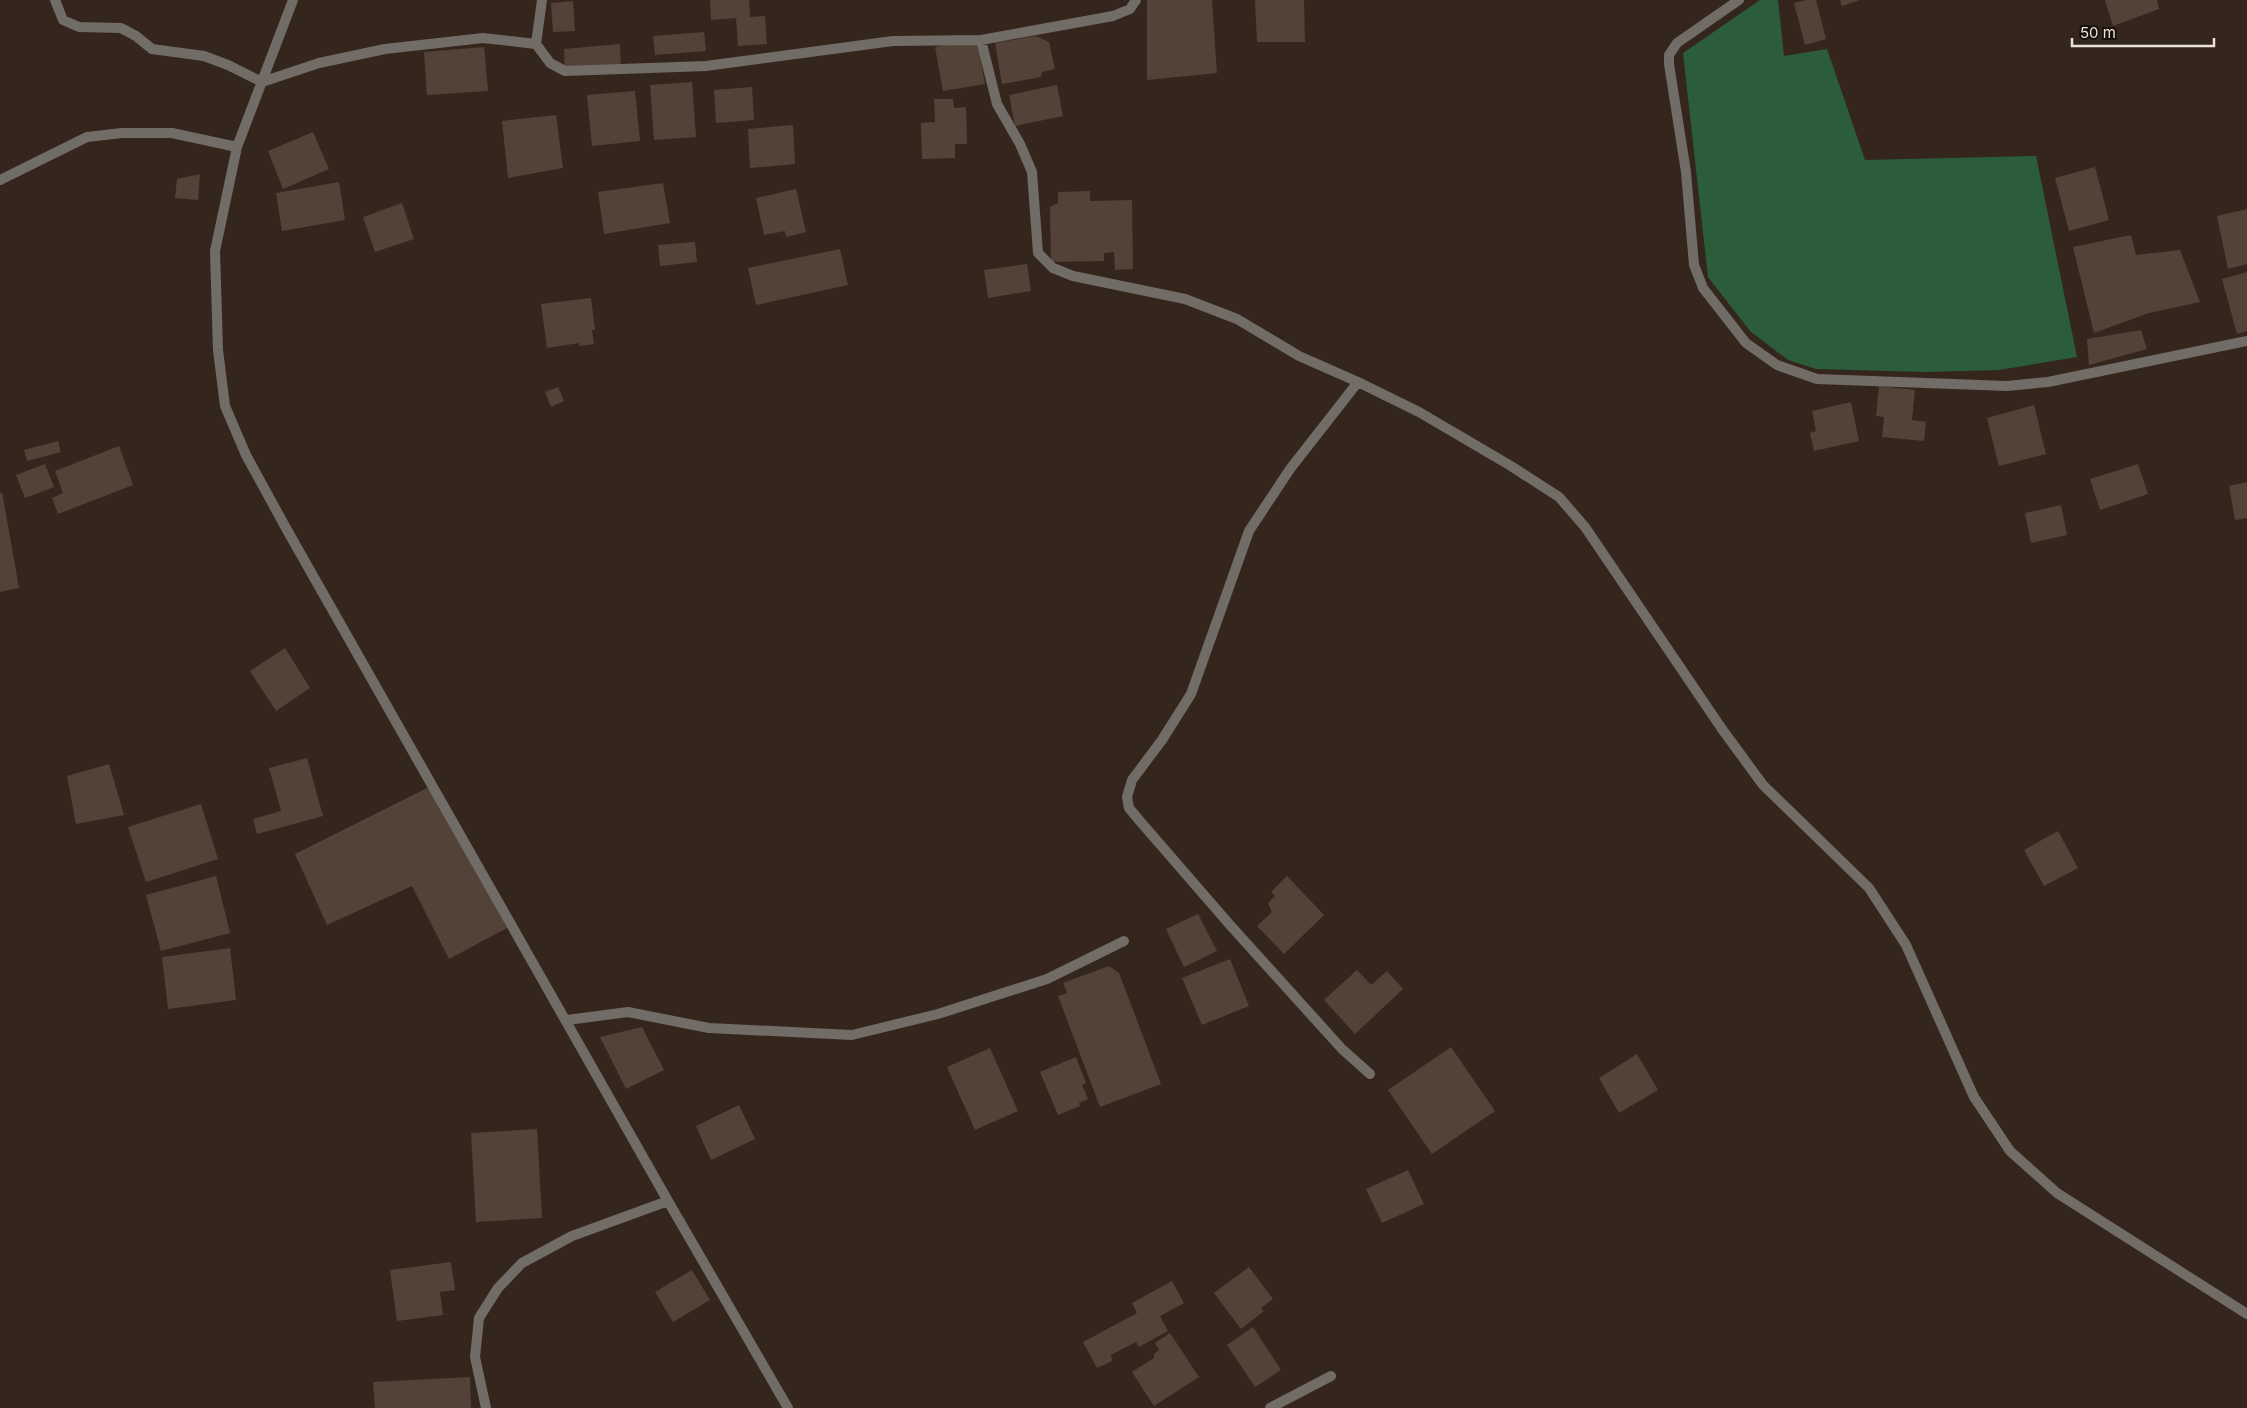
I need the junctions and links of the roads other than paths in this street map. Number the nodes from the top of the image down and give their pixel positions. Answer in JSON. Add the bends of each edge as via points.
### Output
{"nodes":[{"id":1,"x":55,"y":0,"type":"edge"},
{"id":2,"x":294,"y":0,"type":"edge"},
{"id":3,"x":542,"y":0,"type":"edge"},
{"id":4,"x":1136,"y":0,"type":"edge"},
{"id":5,"x":1739,"y":0,"type":"edge"},
{"id":6,"x":981,"y":40,"type":"junction"},
{"id":7,"x":536,"y":44,"type":"junction"},
{"id":8,"x":262,"y":82,"type":"junction"},
{"id":9,"x":237,"y":147,"type":"junction"},
{"id":10,"x":0,"y":180,"type":"edge"},
{"id":11,"x":2247,"y":341,"type":"edge"},
{"id":12,"x":1358,"y":382,"type":"junction"},
{"id":13,"x":1124,"y":942,"type":"dead end"},
{"id":14,"x":567,"y":1020,"type":"junction"},
{"id":15,"x":1370,"y":1074,"type":"dead end"},
{"id":16,"x":668,"y":1201,"type":"junction"},
{"id":17,"x":2247,"y":1314,"type":"edge"},
{"id":18,"x":1331,"y":1376,"type":"dead end"},
{"id":19,"x":486,"y":1408,"type":"edge"},
{"id":20,"x":788,"y":1408,"type":"edge"},
{"id":21,"x":1270,"y":1408,"type":"edge"}],
"edges":[{"from":1,"to":8,"type":"street","via":[[62,20],[79,27],[121,28],[152,49],[204,56]]},
{"from":2,"to":8,"type":"street"},
{"from":3,"to":7,"type":"street"},
{"from":4,"to":6,"type":"street","via":[[1130,9],[1113,16]]},
{"from":5,"to":11,"type":"street","via":[[1677,43],[1669,55],[1669,64],[1686,172],[1694,265],[1703,288],[1746,343],[1777,364],[1817,379],[2007,386],[2048,382]]},
{"from":6,"to":7,"type":"street","via":[[893,41],[706,66],[565,71],[550,63]]},
{"from":6,"to":12,"type":"street","via":[[997,104],[1032,172],[1038,253],[1053,268],[1073,276],[1193,303],[1237,320],[1299,356]]},
{"from":7,"to":8,"type":"street","via":[[483,38],[386,49],[319,63]]},
{"from":8,"to":9,"type":"street"},
{"from":9,"to":10,"type":"street","via":[[172,134],[122,133],[86,137]]},
{"from":9,"to":14,"type":"street","via":[[216,252],[218,350],[224,406],[246,455],[287,530]]},
{"from":12,"to":15,"type":"street","via":[[1290,469],[1249,531],[1192,694],[1132,780],[1127,797],[1139,820],[1230,925],[1342,1048]]},
{"from":12,"to":17,"type":"street","via":[[1419,412],[1558,497],[1585,527],[1762,785],[1870,888],[1906,946],[1974,1098],[2010,1151],[2057,1193]]},
{"from":13,"to":14,"type":"street","via":[[1047,979],[938,1014],[852,1035],[710,1028],[628,1012]]},
{"from":14,"to":16,"type":"street"},
{"from":16,"to":19,"type":"street","via":[[572,1236],[522,1263],[498,1288],[479,1318],[475,1357]]},
{"from":16,"to":20,"type":"street"},
{"from":18,"to":21,"type":"street"}]}
